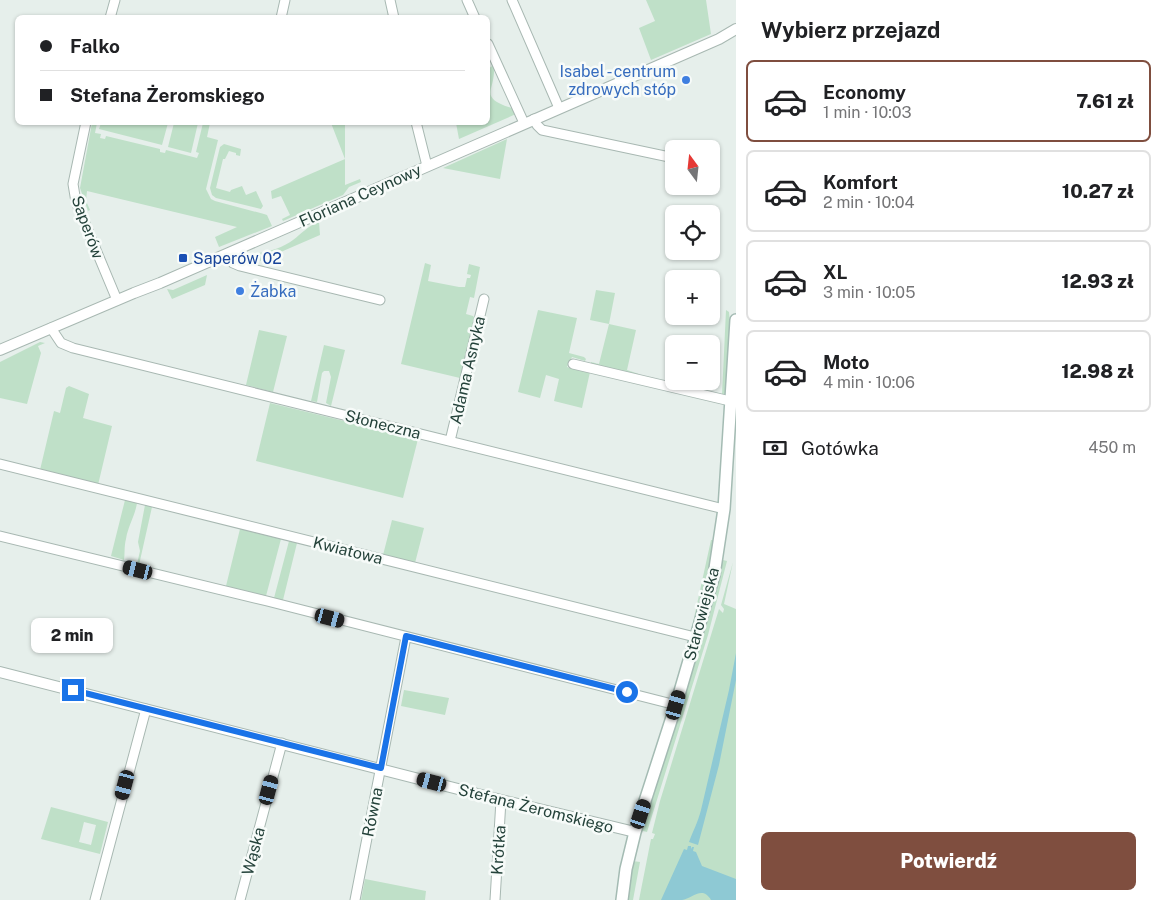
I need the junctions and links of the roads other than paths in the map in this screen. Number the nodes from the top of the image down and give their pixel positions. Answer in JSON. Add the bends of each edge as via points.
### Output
{"nodes":[{"id":1,"x":114,"y":0,"type":"edge"},
{"id":2,"x":285,"y":0,"type":"edge"},
{"id":3,"x":390,"y":0,"type":"edge"},
{"id":4,"x":467,"y":0,"type":"edge"},
{"id":5,"x":512,"y":0,"type":"edge"},
{"id":6,"x":111,"y":15,"type":"edge"},
{"id":7,"x":282,"y":15,"type":"edge"},
{"id":8,"x":393,"y":15,"type":"edge"},
{"id":9,"x":474,"y":15,"type":"edge"},
{"id":10,"x":736,"y":30,"type":"edge"},
{"id":11,"x":736,"y":34,"type":"edge"},
{"id":12,"x":719,"y":39,"type":"junction"},
{"id":13,"x":490,"y":48,"type":"edge"},
{"id":14,"x":559,"y":108,"type":"junction"},
{"id":15,"x":529,"y":121,"type":"junction"},
{"id":16,"x":85,"y":125,"type":"edge"},
{"id":17,"x":417,"y":125,"type":"edge"},
{"id":18,"x":665,"y":156,"type":"edge"},
{"id":19,"x":426,"y":166,"type":"junction"},
{"id":20,"x":228,"y":254,"type":"junction"},
{"id":21,"x":484,"y":299,"type":"dead end"},
{"id":22,"x":117,"y":300,"type":"junction"},
{"id":23,"x":380,"y":300,"type":"dead end"},
{"id":24,"x":736,"y":320,"type":"edge"},
{"id":25,"x":51,"y":328,"type":"junction"},
{"id":26,"x":0,"y":350,"type":"edge"},
{"id":27,"x":573,"y":364,"type":"dead end"},
{"id":28,"x":730,"y":402,"type":"junction"},
{"id":29,"x":450,"y":441,"type":"junction"},
{"id":30,"x":0,"y":464,"type":"edge"},
{"id":31,"x":724,"y":509,"type":"junction"},
{"id":32,"x":0,"y":536,"type":"edge"},
{"id":33,"x":406,"y":636,"type":"junction"},
{"id":34,"x":695,"y":636,"type":"junction"},
{"id":35,"x":0,"y":672,"type":"edge"},
{"id":36,"x":676,"y":705,"type":"junction"},
{"id":37,"x":146,"y":709,"type":"junction"},
{"id":38,"x":282,"y":743,"type":"junction"},
{"id":39,"x":381,"y":768,"type":"junction"},
{"id":40,"x":502,"y":800,"type":"junction"},
{"id":41,"x":636,"y":832,"type":"junction"},
{"id":42,"x":95,"y":900,"type":"edge"},
{"id":43,"x":240,"y":900,"type":"edge"},
{"id":44,"x":355,"y":900,"type":"edge"},
{"id":45,"x":495,"y":900,"type":"edge"},
{"id":46,"x":622,"y":900,"type":"edge"}],
"edges":[{"from":1,"to":6,"type":"street"},
{"from":2,"to":7,"type":"street"},
{"from":3,"to":8,"type":"street"},
{"from":4,"to":9,"type":"street"},
{"from":5,"to":14,"type":"street"},
{"from":10,"to":12,"type":"street","name":"Floriana Ceynowy"},
{"from":11,"to":12,"type":"street","name":"Floriana Ceynowy"},
{"from":12,"to":14,"type":"street","name":"Floriana Ceynowy"},
{"from":13,"to":15,"type":"street"},
{"from":14,"to":15,"type":"street","name":"Floriana Ceynowy"},
{"from":15,"to":18,"type":"street","via":[[542,130]]},
{"from":15,"to":19,"type":"street","name":"Floriana Ceynowy"},
{"from":16,"to":22,"type":"street","name":"Saperów","via":[[73,184],[76,202]]},
{"from":17,"to":19,"type":"street"},
{"from":19,"to":20,"type":"street","name":"Floriana Ceynowy"},
{"from":20,"to":22,"type":"street","name":"Floriana Ceynowy"},
{"from":20,"to":23,"type":"street","via":[[233,263],[240,266]]},
{"from":21,"to":29,"type":"street","name":"Adama Asnyka"},
{"from":22,"to":25,"type":"street","name":"Floriana Ceynowy"},
{"from":24,"to":28,"type":"main road","name":"Starowiejska"},
{"from":25,"to":26,"type":"street","name":"Floriana Ceynowy"},
{"from":25,"to":29,"type":"street","name":"Słoneczna","via":[[61,342],[73,348]]},
{"from":27,"to":28,"type":"street"},
{"from":28,"to":31,"type":"main road","name":"Starowiejska"},
{"from":29,"to":31,"type":"street","name":"Słoneczna"},
{"from":30,"to":34,"type":"street","name":"Kwiatowa"},
{"from":31,"to":34,"type":"main road","name":"Starowiejska","via":[[714,574]]},
{"from":32,"to":33,"type":"street"},
{"from":33,"to":36,"type":"street"},
{"from":33,"to":39,"type":"street","name":"Równa"},
{"from":34,"to":36,"type":"main road","name":"Starowiejska"},
{"from":35,"to":37,"type":"street","name":"Stefana Żeromskiego"},
{"from":36,"to":41,"type":"main road","name":"Starowiejska"},
{"from":37,"to":38,"type":"street","name":"Stefana Żeromskiego"},
{"from":37,"to":42,"type":"street"},
{"from":38,"to":39,"type":"street","name":"Stefana Żeromskiego"},
{"from":38,"to":43,"type":"street","name":"Wąska"},
{"from":39,"to":40,"type":"street","name":"Stefana Żeromskiego"},
{"from":39,"to":44,"type":"street","name":"Równa"},
{"from":40,"to":41,"type":"street","name":"Stefana Żeromskiego"},
{"from":40,"to":45,"type":"street","name":"Krótka"},
{"from":41,"to":46,"type":"main road","name":"Starowiejska"}]}
